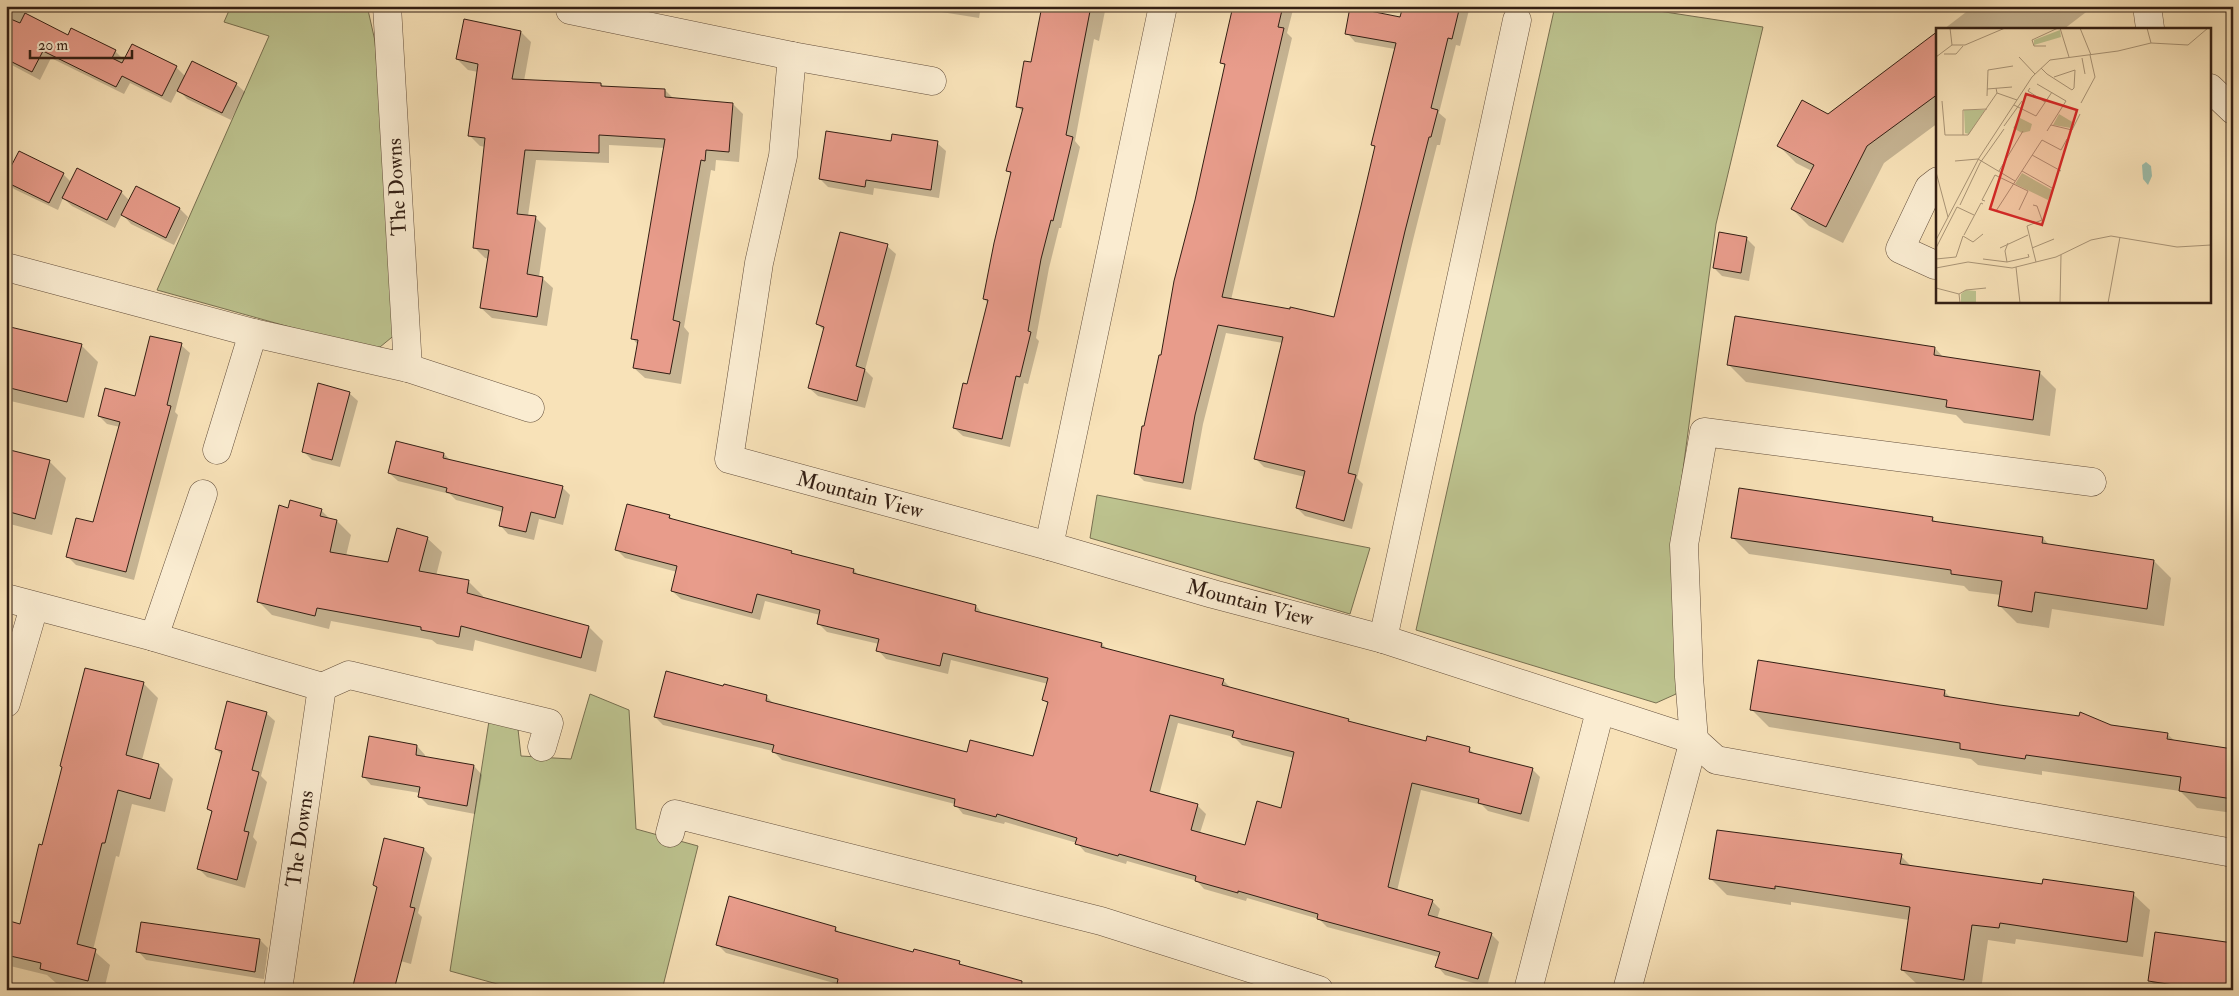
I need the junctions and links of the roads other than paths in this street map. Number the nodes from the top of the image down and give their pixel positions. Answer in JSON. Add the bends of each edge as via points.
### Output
{"nodes":[{"id":1,"x":387,"y":6,"type":"edge"},
{"id":2,"x":1163,"y":6,"type":"edge"},
{"id":3,"x":570,"y":10,"type":"dead end"},
{"id":4,"x":1517,"y":20,"type":"dead end"},
{"id":5,"x":792,"y":56,"type":"junction"},
{"id":6,"x":932,"y":81,"type":"dead end"},
{"id":7,"x":2212,"y":90,"type":"edge"},
{"id":8,"x":2233,"y":110,"type":"edge"},
{"id":9,"x":1936,"y":183,"type":"edge"},
{"id":10,"x":1936,"y":265,"type":"dead end"},
{"id":11,"x":6,"y":267,"type":"edge"},
{"id":12,"x":253,"y":333,"type":"junction"},
{"id":13,"x":408,"y":368,"type":"junction"},
{"id":14,"x":530,"y":408,"type":"dead end"},
{"id":15,"x":217,"y":450,"type":"dead end"},
{"id":16,"x":2092,"y":482,"type":"dead end"},
{"id":17,"x":203,"y":494,"type":"dead end"},
{"id":18,"x":1049,"y":546,"type":"junction"},
{"id":19,"x":6,"y":598,"type":"edge"},
{"id":20,"x":34,"y":607,"type":"junction"},
{"id":21,"x":154,"y":637,"type":"junction"},
{"id":22,"x":1383,"y":639,"type":"junction"},
{"id":23,"x":322,"y":688,"type":"junction"},
{"id":24,"x":6,"y":704,"type":"edge"},
{"id":25,"x":1600,"y":711,"type":"junction"},
{"id":26,"x":1694,"y":740,"type":"junction"},
{"id":27,"x":542,"y":747,"type":"dead end"},
{"id":28,"x":670,"y":833,"type":"dead end"},
{"id":29,"x":2233,"y":853,"type":"edge"},
{"id":30,"x":278,"y":990,"type":"edge"},
{"id":31,"x":1319,"y":990,"type":"edge"},
{"id":32,"x":1528,"y":990,"type":"edge"},
{"id":33,"x":1627,"y":990,"type":"edge"}],
"edges":[{"from":1,"to":13,"type":"street","name":"The Downs"},
{"from":2,"to":18,"type":"street"},
{"from":3,"to":5,"type":"street"},
{"from":4,"to":22,"type":"street"},
{"from":5,"to":6,"type":"street"},
{"from":5,"to":18,"type":"street","name":"Mountain View","via":[[784,156],[759,263],[728,459]]},
{"from":7,"to":8,"type":"street"},
{"from":9,"to":10,"type":"street","via":[[1929,188],[1900,249]]},
{"from":11,"to":12,"type":"street"},
{"from":12,"to":13,"type":"street"},
{"from":12,"to":15,"type":"street"},
{"from":13,"to":14,"type":"street"},
{"from":16,"to":26,"type":"street","via":[[1704,432],[1684,545],[1688,677]]},
{"from":17,"to":21,"type":"street"},
{"from":18,"to":22,"type":"street","name":"Mountain View"},
{"from":19,"to":20,"type":"street"},
{"from":20,"to":21,"type":"street"},
{"from":20,"to":24,"type":"street"},
{"from":21,"to":23,"type":"street"},
{"from":22,"to":25,"type":"street","name":"Mountain View"},
{"from":23,"to":27,"type":"street","via":[[349,675],[549,723]]},
{"from":23,"to":30,"type":"street","name":"The Downs"},
{"from":25,"to":26,"type":"street","name":"Mountain View"},
{"from":25,"to":32,"type":"street"},
{"from":26,"to":29,"type":"street","via":[[1716,760]]},
{"from":26,"to":33,"type":"street"},
{"from":28,"to":31,"type":"street","via":[[675,814],[1101,921]]}]}
